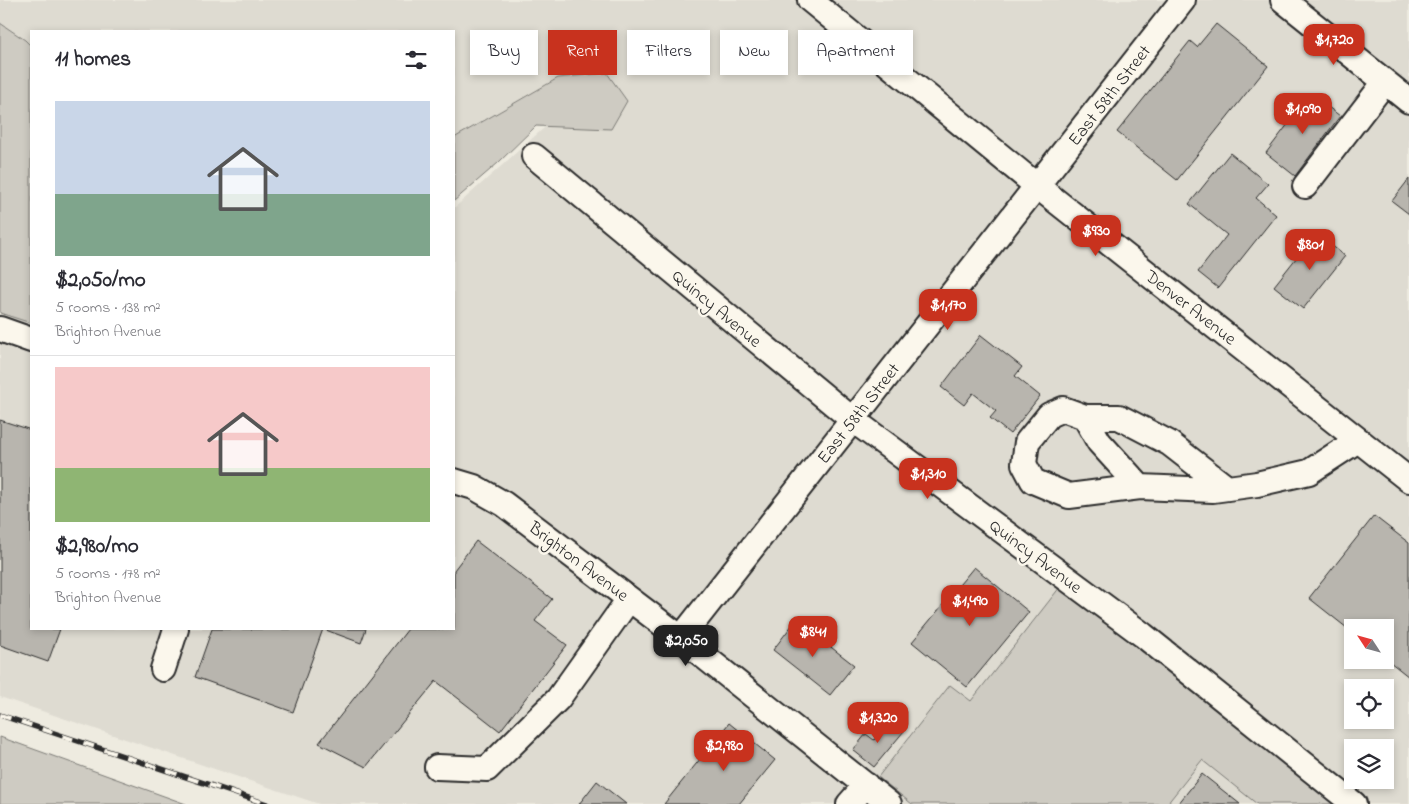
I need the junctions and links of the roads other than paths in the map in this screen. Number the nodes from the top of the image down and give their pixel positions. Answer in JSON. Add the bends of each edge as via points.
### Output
{"nodes":[{"id":1,"x":810,"y":0,"type":"edge"},
{"id":2,"x":1183,"y":0,"type":"edge"},
{"id":3,"x":1283,"y":0,"type":"edge"},
{"id":4,"x":1385,"y":82,"type":"junction"},
{"id":5,"x":1409,"y":101,"type":"edge"},
{"id":6,"x":534,"y":156,"type":"dead end"},
{"id":7,"x":1037,"y":186,"type":"junction"},
{"id":8,"x":1305,"y":186,"type":"dead end"},
{"id":9,"x":0,"y":329,"type":"edge"},
{"id":10,"x":30,"y":340,"type":"edge"},
{"id":11,"x":1085,"y":417,"type":"junction"},
{"id":12,"x":853,"y":420,"type":"junction"},
{"id":13,"x":1358,"y":440,"type":"junction"},
{"id":14,"x":455,"y":480,"type":"edge"},
{"id":15,"x":1409,"y":480,"type":"edge"},
{"id":16,"x":1140,"y":487,"type":"junction"},
{"id":17,"x":1227,"y":488,"type":"junction"},
{"id":18,"x":629,"y":599,"type":"junction"},
{"id":19,"x":176,"y":630,"type":"edge"},
{"id":20,"x":681,"y":638,"type":"junction"},
{"id":21,"x":163,"y":669,"type":"dead end"},
{"id":22,"x":437,"y":767,"type":"dead end"},
{"id":23,"x":866,"y":785,"type":"junction"},
{"id":24,"x":849,"y":804,"type":"edge"},
{"id":25,"x":889,"y":804,"type":"edge"},
{"id":26,"x":1354,"y":804,"type":"edge"}],
"edges":[{"from":1,"to":7,"type":"street","name":"Denver Avenue"},
{"from":2,"to":7,"type":"street","name":"East 58th Street"},
{"from":3,"to":4,"type":"street"},
{"from":4,"to":5,"type":"street"},
{"from":4,"to":8,"type":"street"},
{"from":6,"to":12,"type":"street","name":"Quincy Avenue"},
{"from":7,"to":12,"type":"street","name":"East 58th Street"},
{"from":7,"to":13,"type":"street","name":"Denver Avenue"},
{"from":9,"to":10,"type":"street"},
{"from":11,"to":16,"type":"street","via":[[1099,442]]},
{"from":11,"to":16,"type":"street","via":[[1063,409],[1049,415],[1027,442],[1024,464],[1032,481],[1069,496]]},
{"from":11,"to":17,"type":"street","via":[[1119,416],[1169,443]]},
{"from":12,"to":20,"type":"street","name":"East 58th Street"},
{"from":12,"to":26,"type":"street","name":"Quincy Avenue","via":[[1143,635]]},
{"from":13,"to":15,"type":"street","name":"Denver Avenue"},
{"from":13,"to":17,"type":"street","via":[[1309,472]]},
{"from":14,"to":18,"type":"street","name":"Brighton Avenue","via":[[504,504]]},
{"from":16,"to":17,"type":"street"},
{"from":18,"to":20,"type":"street","name":"Brighton Avenue"},
{"from":18,"to":22,"type":"street","via":[[558,699],[488,769]]},
{"from":19,"to":21,"type":"street"},
{"from":20,"to":23,"type":"street","name":"Brighton Avenue"},
{"from":23,"to":24,"type":"street"},
{"from":23,"to":25,"type":"street","name":"Brighton Avenue"}]}
